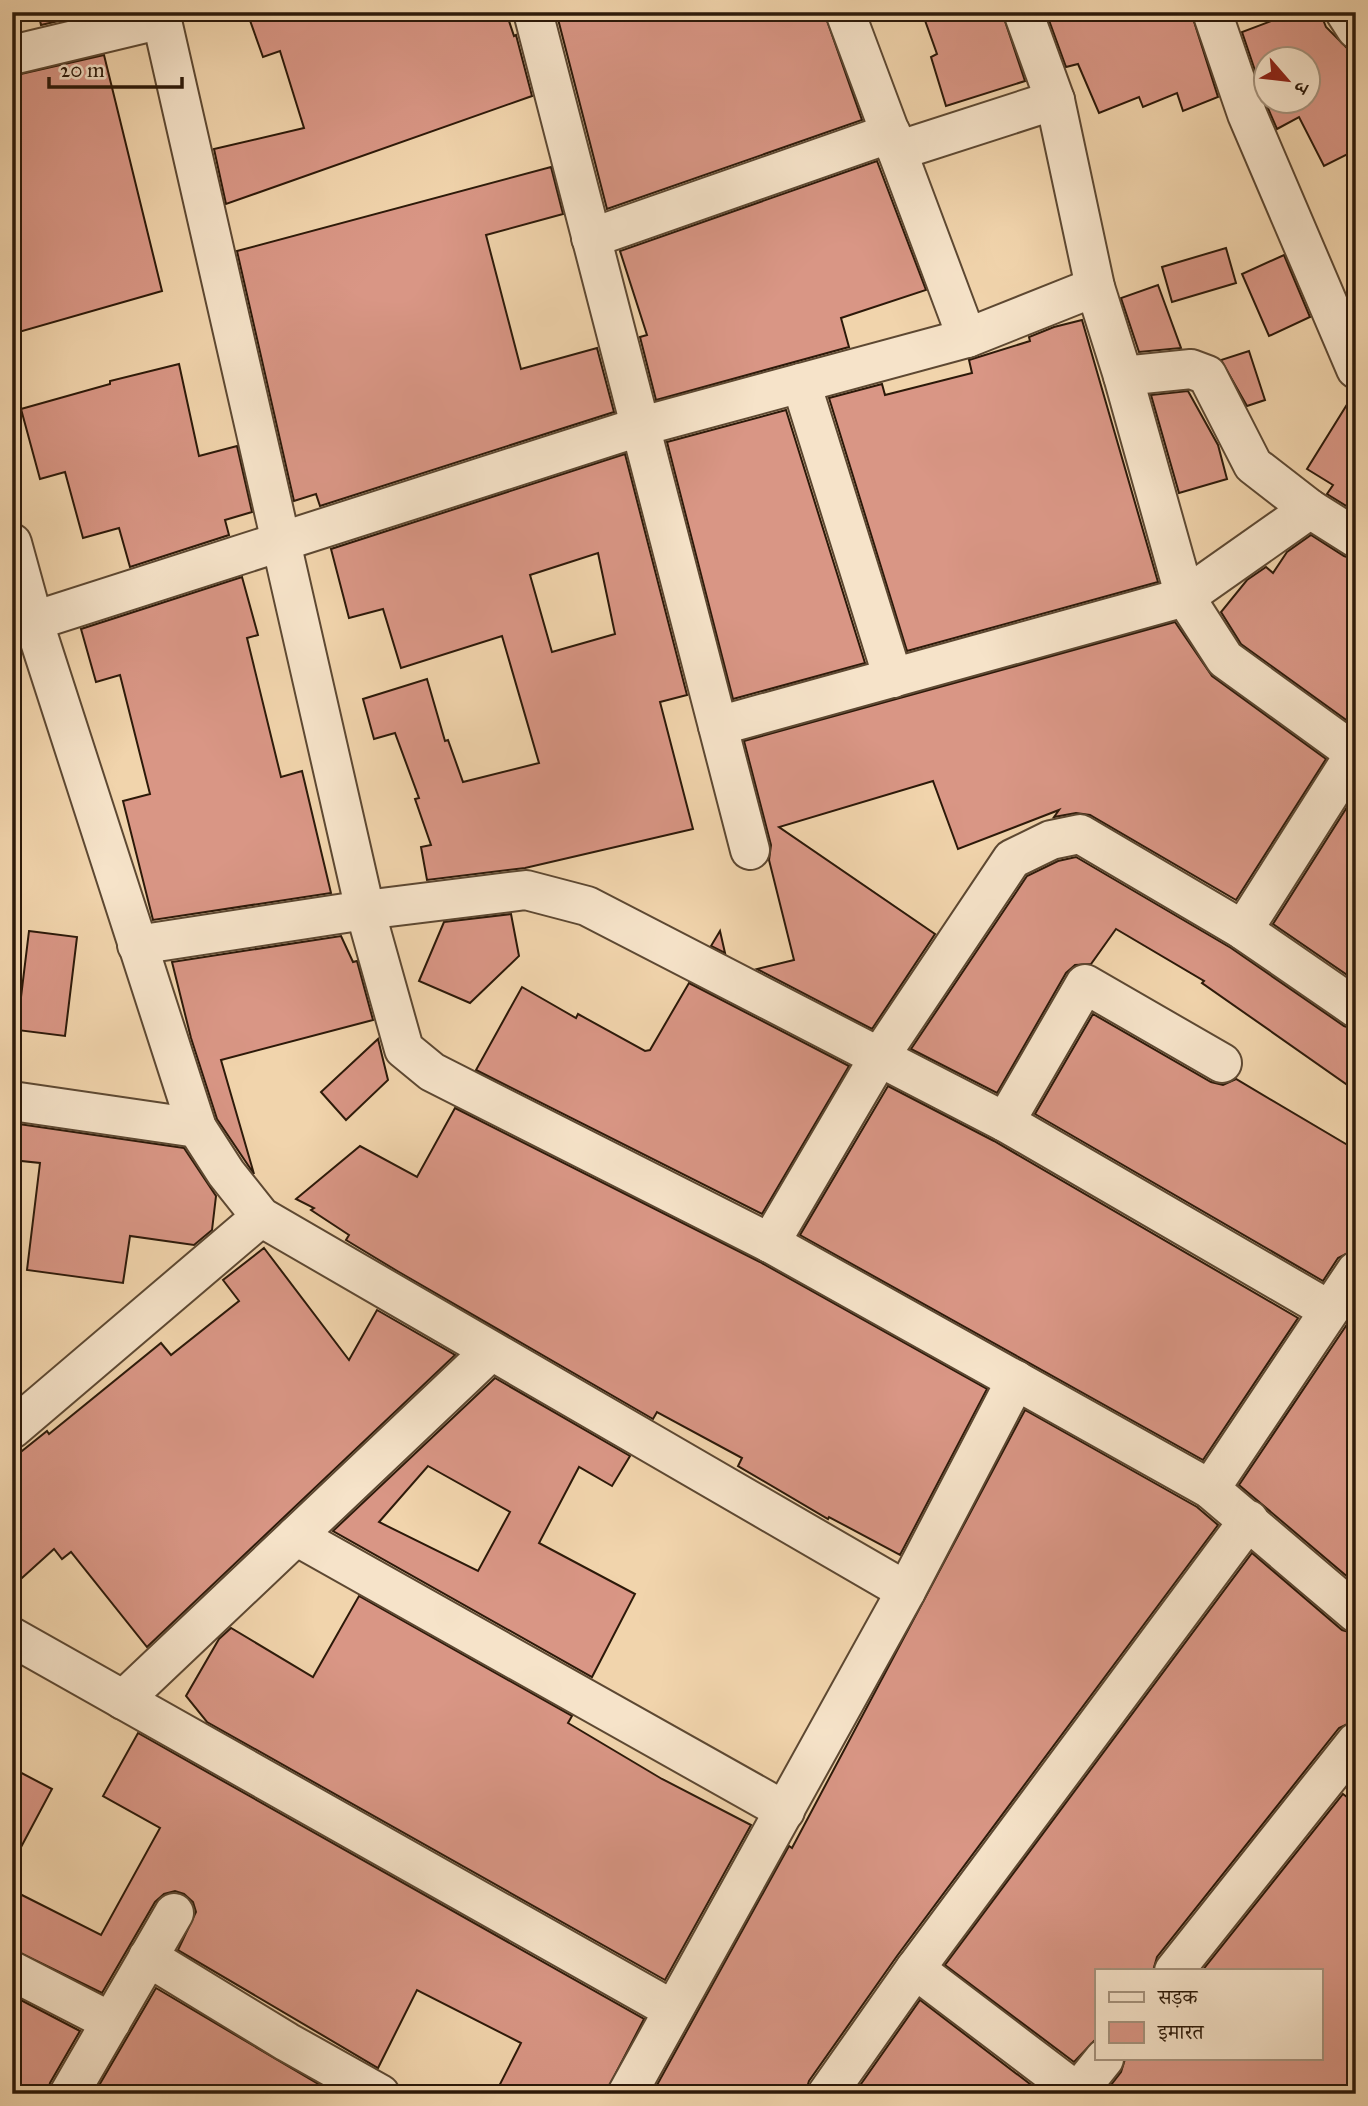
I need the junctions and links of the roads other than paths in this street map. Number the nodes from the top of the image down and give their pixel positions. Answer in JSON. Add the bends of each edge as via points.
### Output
{"nodes":[{"id":1,"x":845,"y":12,"type":"edge"},
{"id":2,"x":1023,"y":12,"type":"edge"},
{"id":3,"x":1212,"y":12,"type":"edge"},
{"id":4,"x":1345,"y":12,"type":"edge"},
{"id":5,"x":539,"y":14,"type":"edge"},
{"id":6,"x":161,"y":16,"type":"edge"},
{"id":7,"x":1356,"y":29,"type":"edge"},
{"id":8,"x":12,"y":55,"type":"edge"},
{"id":9,"x":1055,"y":100,"type":"junction"},
{"id":10,"x":894,"y":142,"type":"junction"},
{"id":11,"x":592,"y":238,"type":"junction"},
{"id":12,"x":1095,"y":287,"type":"junction"},
{"id":13,"x":967,"y":338,"type":"junction"},
{"id":14,"x":1356,"y":369,"type":"edge"},
{"id":15,"x":1123,"y":376,"type":"junction"},
{"id":16,"x":801,"y":383,"type":"junction"},
{"id":17,"x":642,"y":426,"type":"junction"},
{"id":18,"x":1310,"y":509,"type":"junction"},
{"id":19,"x":1356,"y":538,"type":"edge"},
{"id":20,"x":12,"y":543,"type":"edge"},
{"id":21,"x":281,"y":543,"type":"junction"},
{"id":22,"x":1185,"y":597,"type":"junction"},
{"id":23,"x":23,"y":625,"type":"edge"},
{"id":24,"x":893,"y":678,"type":"junction"},
{"id":25,"x":718,"y":726,"type":"junction"},
{"id":26,"x":1355,"y":753,"type":"edge"},
{"id":27,"x":750,"y":850,"type":"dead end"},
{"id":28,"x":365,"y":910,"type":"junction"},
{"id":29,"x":1243,"y":930,"type":"junction"},
{"id":30,"x":136,"y":945,"type":"junction"},
{"id":31,"x":1356,"y":1008,"type":"edge"},
{"id":32,"x":878,"y":1059,"type":"junction"},
{"id":33,"x":1222,"y":1063,"type":"dead end"},
{"id":34,"x":12,"y":1101,"type":"edge"},
{"id":35,"x":1005,"y":1122,"type":"junction"},
{"id":36,"x":197,"y":1128,"type":"junction"},
{"id":37,"x":261,"y":1217,"type":"junction"},
{"id":38,"x":770,"y":1243,"type":"junction"},
{"id":39,"x":1356,"y":1271,"type":"edge"},
{"id":40,"x":1329,"y":1310,"type":"junction"},
{"id":41,"x":491,"y":1351,"type":"junction"},
{"id":42,"x":1016,"y":1380,"type":"junction"},
{"id":43,"x":12,"y":1429,"type":"edge"},
{"id":44,"x":1210,"y":1489,"type":"junction"},
{"id":45,"x":1249,"y":1520,"type":"junction"},
{"id":46,"x":296,"y":1536,"type":"junction"},
{"id":47,"x":906,"y":1591,"type":"junction"},
{"id":48,"x":1356,"y":1613,"type":"edge"},
{"id":49,"x":12,"y":1637,"type":"edge"},
{"id":50,"x":123,"y":1700,"type":"junction"},
{"id":51,"x":1356,"y":1742,"type":"edge"},
{"id":52,"x":785,"y":1811,"type":"junction"},
{"id":53,"x":174,"y":1913,"type":"dead end"},
{"id":54,"x":148,"y":1956,"type":"junction"},
{"id":55,"x":915,"y":1969,"type":"junction"},
{"id":56,"x":1176,"y":1969,"type":"edge"},
{"id":57,"x":12,"y":1971,"type":"edge"},
{"id":58,"x":673,"y":2010,"type":"junction"},
{"id":59,"x":111,"y":2022,"type":"junction"},
{"id":60,"x":1103,"y":2060,"type":"edge"},
{"id":61,"x":1077,"y":2093,"type":"edge"},
{"id":62,"x":69,"y":2094,"type":"edge"},
{"id":63,"x":380,"y":2094,"type":"edge"},
{"id":64,"x":627,"y":2094,"type":"edge"},
{"id":65,"x":827,"y":2094,"type":"edge"}],
"edges":[{"from":1,"to":10,"type":"street"},
{"from":2,"to":9,"type":"street"},
{"from":3,"to":14,"type":"street","via":[[1247,114]]},
{"from":4,"to":7,"type":"street"},
{"from":5,"to":11,"type":"street"},
{"from":6,"to":8,"type":"street"},
{"from":6,"to":21,"type":"street"},
{"from":9,"to":10,"type":"street"},
{"from":9,"to":12,"type":"street"},
{"from":10,"to":11,"type":"street"},
{"from":10,"to":13,"type":"street"},
{"from":11,"to":17,"type":"street"},
{"from":12,"to":13,"type":"street"},
{"from":12,"to":15,"type":"street"},
{"from":13,"to":16,"type":"street"},
{"from":15,"to":18,"type":"street","via":[[1191,369],[1207,375],[1253,465]]},
{"from":15,"to":22,"type":"street"},
{"from":16,"to":17,"type":"street"},
{"from":16,"to":24,"type":"street"},
{"from":17,"to":21,"type":"street"},
{"from":17,"to":25,"type":"street"},
{"from":18,"to":19,"type":"street"},
{"from":18,"to":22,"type":"street"},
{"from":20,"to":23,"type":"street"},
{"from":21,"to":23,"type":"street"},
{"from":21,"to":28,"type":"street"},
{"from":22,"to":24,"type":"street"},
{"from":22,"to":26,"type":"street","via":[[1225,659]]},
{"from":23,"to":30,"type":"street"},
{"from":24,"to":25,"type":"street"},
{"from":25,"to":27,"type":"street"},
{"from":26,"to":29,"type":"street"},
{"from":28,"to":30,"type":"street"},
{"from":28,"to":32,"type":"street","via":[[526,890],[587,906]]},
{"from":28,"to":38,"type":"street","via":[[404,1049],[432,1072]]},
{"from":29,"to":31,"type":"street"},
{"from":29,"to":32,"type":"street","via":[[1080,834],[1051,840],[1012,859]]},
{"from":30,"to":36,"type":"street"},
{"from":32,"to":35,"type":"street"},
{"from":32,"to":38,"type":"street"},
{"from":33,"to":35,"type":"street","via":[[1085,984]]},
{"from":34,"to":36,"type":"street"},
{"from":35,"to":40,"type":"street"},
{"from":36,"to":37,"type":"street"},
{"from":37,"to":41,"type":"street"},
{"from":37,"to":43,"type":"street"},
{"from":38,"to":42,"type":"street"},
{"from":39,"to":40,"type":"street"},
{"from":40,"to":44,"type":"street"},
{"from":41,"to":46,"type":"street"},
{"from":41,"to":47,"type":"street"},
{"from":42,"to":44,"type":"street"},
{"from":42,"to":47,"type":"street"},
{"from":44,"to":45,"type":"street"},
{"from":45,"to":48,"type":"street"},
{"from":45,"to":55,"type":"street"},
{"from":46,"to":50,"type":"street"},
{"from":46,"to":52,"type":"street"},
{"from":47,"to":52,"type":"street"},
{"from":49,"to":50,"type":"street"},
{"from":50,"to":58,"type":"street"},
{"from":51,"to":56,"type":"street"},
{"from":52,"to":58,"type":"street"},
{"from":53,"to":54,"type":"street"},
{"from":54,"to":59,"type":"street"},
{"from":54,"to":63,"type":"street"},
{"from":55,"to":61,"type":"street"},
{"from":55,"to":65,"type":"street"},
{"from":57,"to":59,"type":"street"},
{"from":58,"to":64,"type":"street"},
{"from":59,"to":62,"type":"street"},
{"from":60,"to":61,"type":"street"}]}
